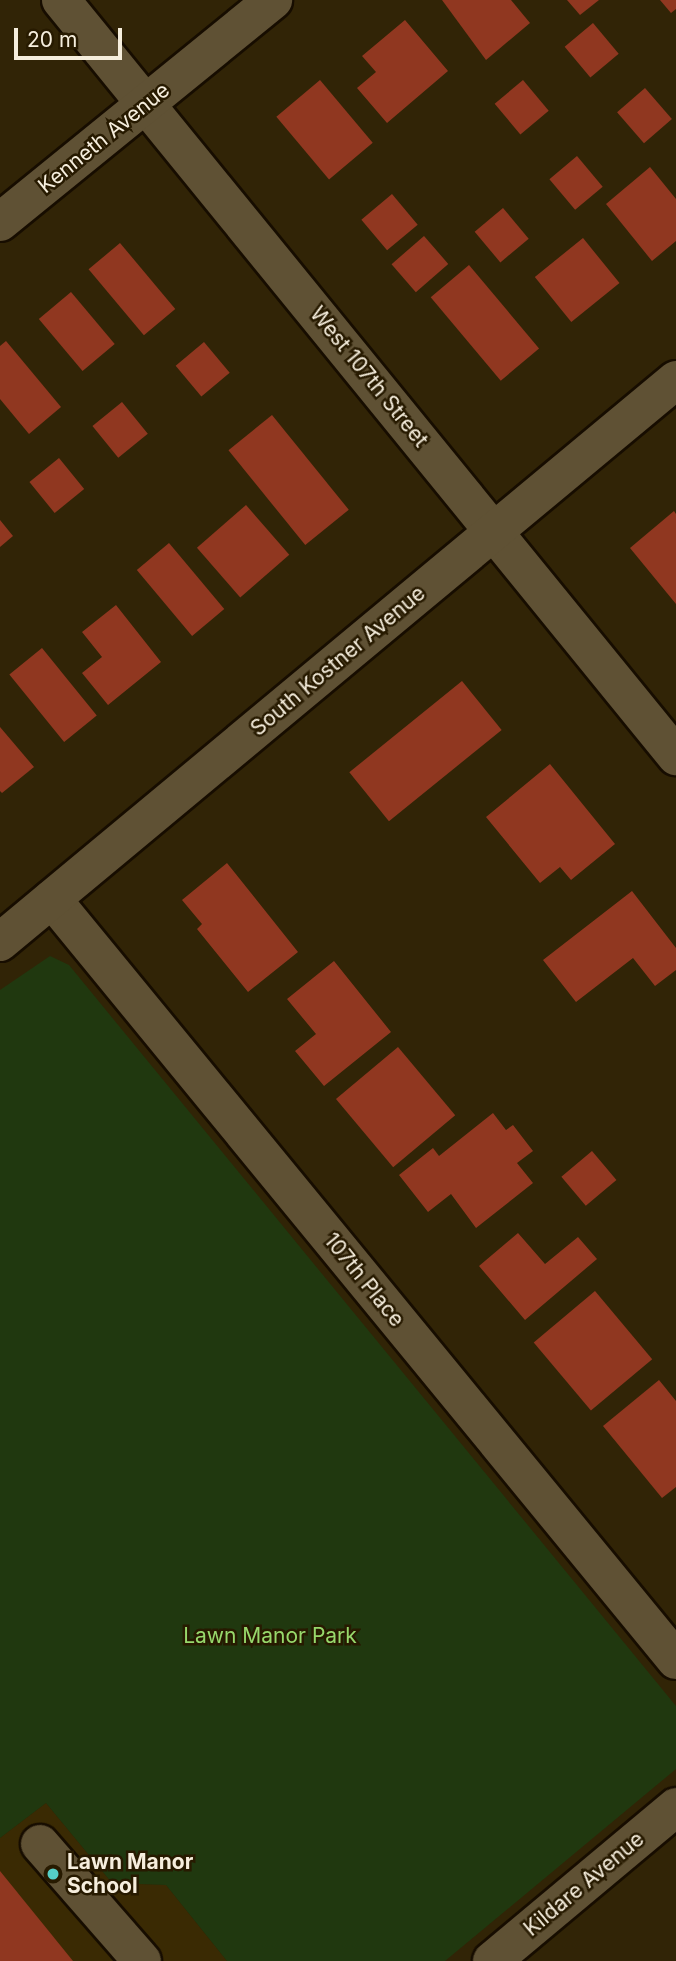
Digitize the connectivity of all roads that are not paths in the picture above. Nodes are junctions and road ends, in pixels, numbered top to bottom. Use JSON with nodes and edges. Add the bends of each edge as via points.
{"nodes":[{"id":1,"x":61,"y":0,"type":"edge"},
{"id":2,"x":273,"y":0,"type":"edge"},
{"id":3,"x":146,"y":102,"type":"junction"},
{"id":4,"x":0,"y":222,"type":"edge"},
{"id":5,"x":676,"y":380,"type":"edge"},
{"id":6,"x":493,"y":531,"type":"junction"},
{"id":7,"x":676,"y":756,"type":"edge"},
{"id":8,"x":52,"y":899,"type":"junction"},
{"id":9,"x":0,"y":942,"type":"edge"},
{"id":10,"x":676,"y":1660,"type":"edge"},
{"id":11,"x":676,"y":1807,"type":"edge"},
{"id":12,"x":40,"y":1844,"type":"dead end"},
{"id":13,"x":142,"y":1961,"type":"edge"},
{"id":14,"x":492,"y":1961,"type":"edge"}],
"edges":[{"from":1,"to":3,"type":"street","name":"West 107th Street"},
{"from":2,"to":3,"type":"street","name":"Kenneth Avenue"},
{"from":3,"to":4,"type":"street","name":"Kenneth Avenue"},
{"from":3,"to":6,"type":"street","name":"West 107th Street"},
{"from":5,"to":6,"type":"street","name":"South Kostner Avenue"},
{"from":6,"to":7,"type":"street","name":"West 107th Street"},
{"from":6,"to":8,"type":"street","name":"South Kostner Avenue"},
{"from":8,"to":9,"type":"street","name":"South Kostner Avenue"},
{"from":8,"to":10,"type":"street","name":"107th Place"},
{"from":11,"to":14,"type":"street","name":"Kildare Avenue"},
{"from":12,"to":13,"type":"street"}]}
